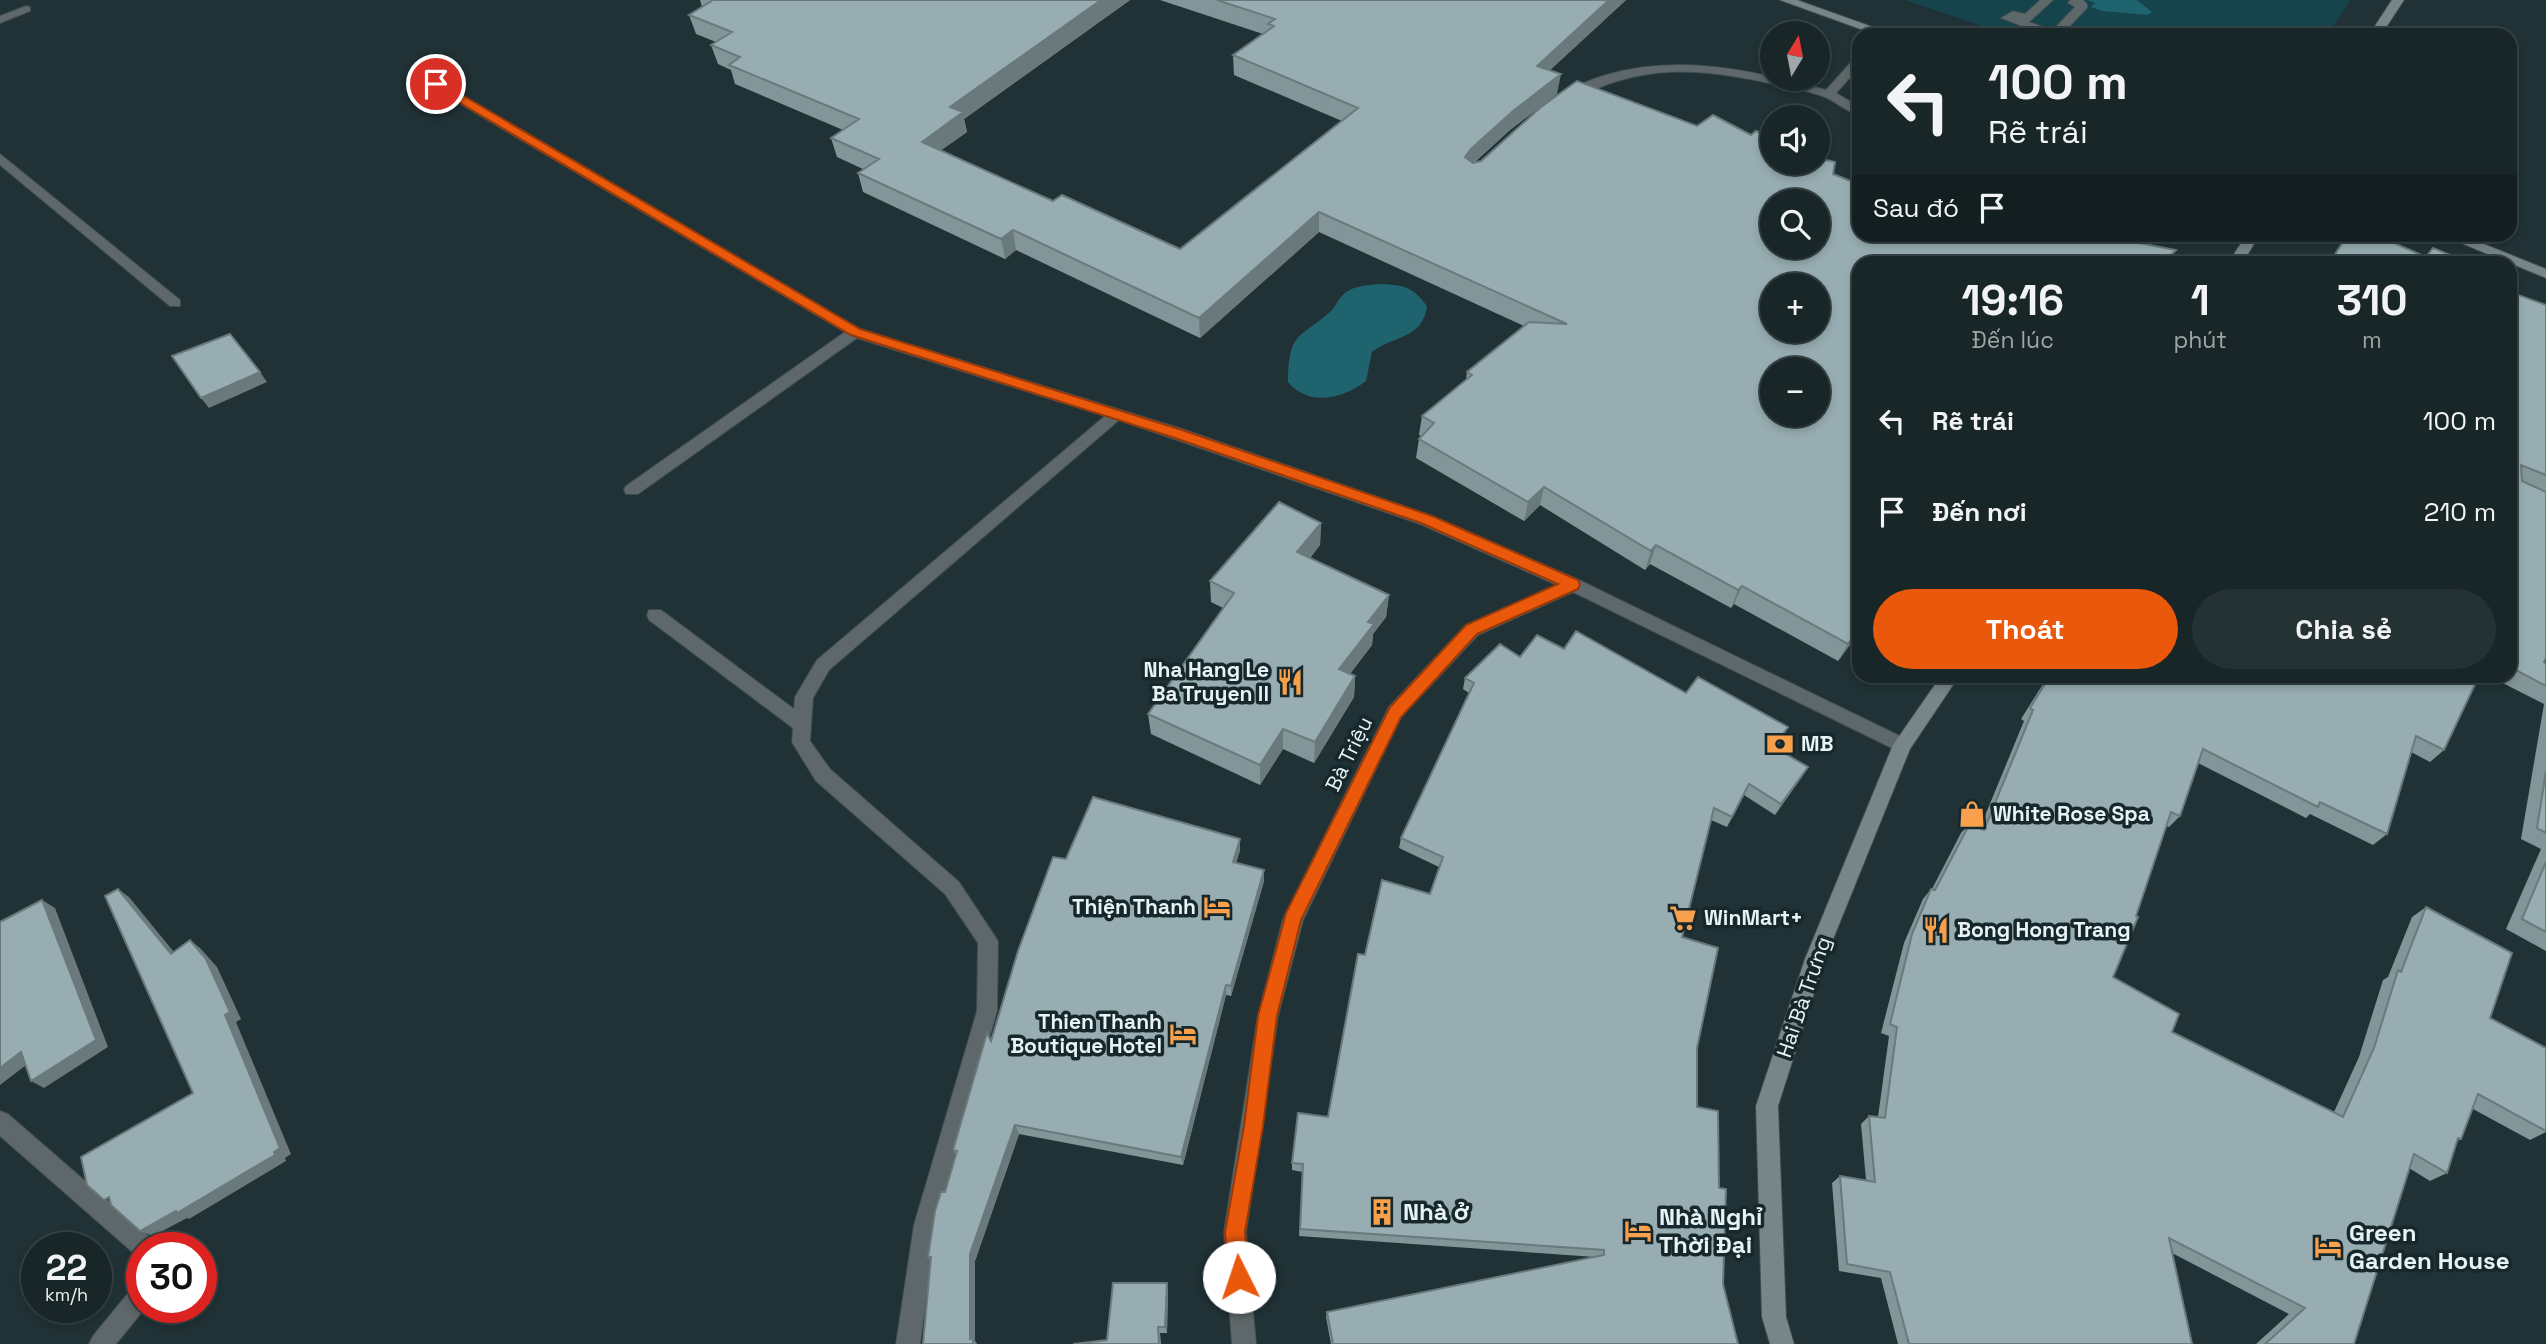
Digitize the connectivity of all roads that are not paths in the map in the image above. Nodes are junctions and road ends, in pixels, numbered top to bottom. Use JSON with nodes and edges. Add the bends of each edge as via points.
{"nodes":[{"id":1,"x":1786,"y":0,"type":"edge"},
{"id":2,"x":2047,"y":0,"type":"edge"},
{"id":3,"x":2077,"y":0,"type":"edge"},
{"id":4,"x":2398,"y":0,"type":"edge"},
{"id":5,"x":26,"y":9,"type":"dead end"},
{"id":6,"x":0,"y":20,"type":"edge"},
{"id":7,"x":1868,"y":28,"type":"edge"},
{"id":8,"x":2036,"y":28,"type":"edge"},
{"id":9,"x":2061,"y":28,"type":"edge"},
{"id":10,"x":2380,"y":28,"type":"edge"},
{"id":11,"x":1852,"y":69,"type":"edge"},
{"id":12,"x":436,"y":84,"type":"dead end"},
{"id":13,"x":1829,"y":94,"type":"junction"},
{"id":14,"x":1852,"y":107,"type":"edge"},
{"id":15,"x":1552,"y":108,"type":"edge"},
{"id":16,"x":0,"y":158,"type":"edge"},
{"id":17,"x":2465,"y":242,"type":"edge"},
{"id":18,"x":2501,"y":256,"type":"edge"},
{"id":19,"x":2517,"y":263,"type":"edge"},
{"id":20,"x":2546,"y":274,"type":"edge"},
{"id":21,"x":174,"y":303,"type":"dead end"},
{"id":22,"x":855,"y":332,"type":"junction"},
{"id":23,"x":1116,"y":415,"type":"junction"},
{"id":24,"x":632,"y":490,"type":"dead end"},
{"id":25,"x":1573,"y":584,"type":"junction"},
{"id":26,"x":655,"y":615,"type":"dead end"},
{"id":27,"x":1945,"y":683,"type":"edge"},
{"id":28,"x":802,"y":725,"type":"junction"},
{"id":29,"x":1902,"y":745,"type":"junction"},
{"id":30,"x":0,"y":1122,"type":"edge"},
{"id":31,"x":127,"y":1232,"type":"edge"},
{"id":32,"x":126,"y":1314,"type":"edge"},
{"id":33,"x":101,"y":1344,"type":"edge"},
{"id":34,"x":908,"y":1344,"type":"edge"},
{"id":35,"x":1244,"y":1344,"type":"edge"},
{"id":36,"x":1782,"y":1344,"type":"edge"}],
"edges":[{"from":1,"to":7,"type":"street"},
{"from":2,"to":8,"type":"street","via":[[2027,19],[2012,14],[2007,18]]},
{"from":3,"to":9,"type":"street","via":[[2074,3],[2083,6]]},
{"from":4,"to":10,"type":"street"},
{"from":5,"to":6,"type":"street"},
{"from":11,"to":13,"type":"street"},
{"from":12,"to":22,"type":"street"},
{"from":13,"to":14,"type":"street"},
{"from":13,"to":15,"type":"street","via":[[1746,76],[1660,68],[1585,86]]},
{"from":16,"to":21,"type":"street"},
{"from":17,"to":18,"type":"street"},
{"from":19,"to":20,"type":"street"},
{"from":22,"to":23,"type":"street"},
{"from":22,"to":24,"type":"street"},
{"from":23,"to":25,"type":"street","via":[[1426,520]]},
{"from":23,"to":28,"type":"street","via":[[823,665],[804,697]]},
{"from":25,"to":29,"type":"street"},
{"from":25,"to":35,"type":"street","name":"Bà Triệu","via":[[1472,630],[1395,712],[1293,919],[1268,1016],[1235,1232]]},
{"from":26,"to":28,"type":"street"},
{"from":27,"to":29,"type":"street","name":"Hai Bà Trưng"},
{"from":28,"to":34,"type":"street","via":[[801,742],[822,775],[952,888],[988,941],[986,1011],[925,1225]]},
{"from":29,"to":36,"type":"street","name":"Hai Bà Trưng","via":[[1815,959],[1767,1106],[1774,1317]]},
{"from":30,"to":31,"type":"street"},
{"from":32,"to":33,"type":"street"}]}
